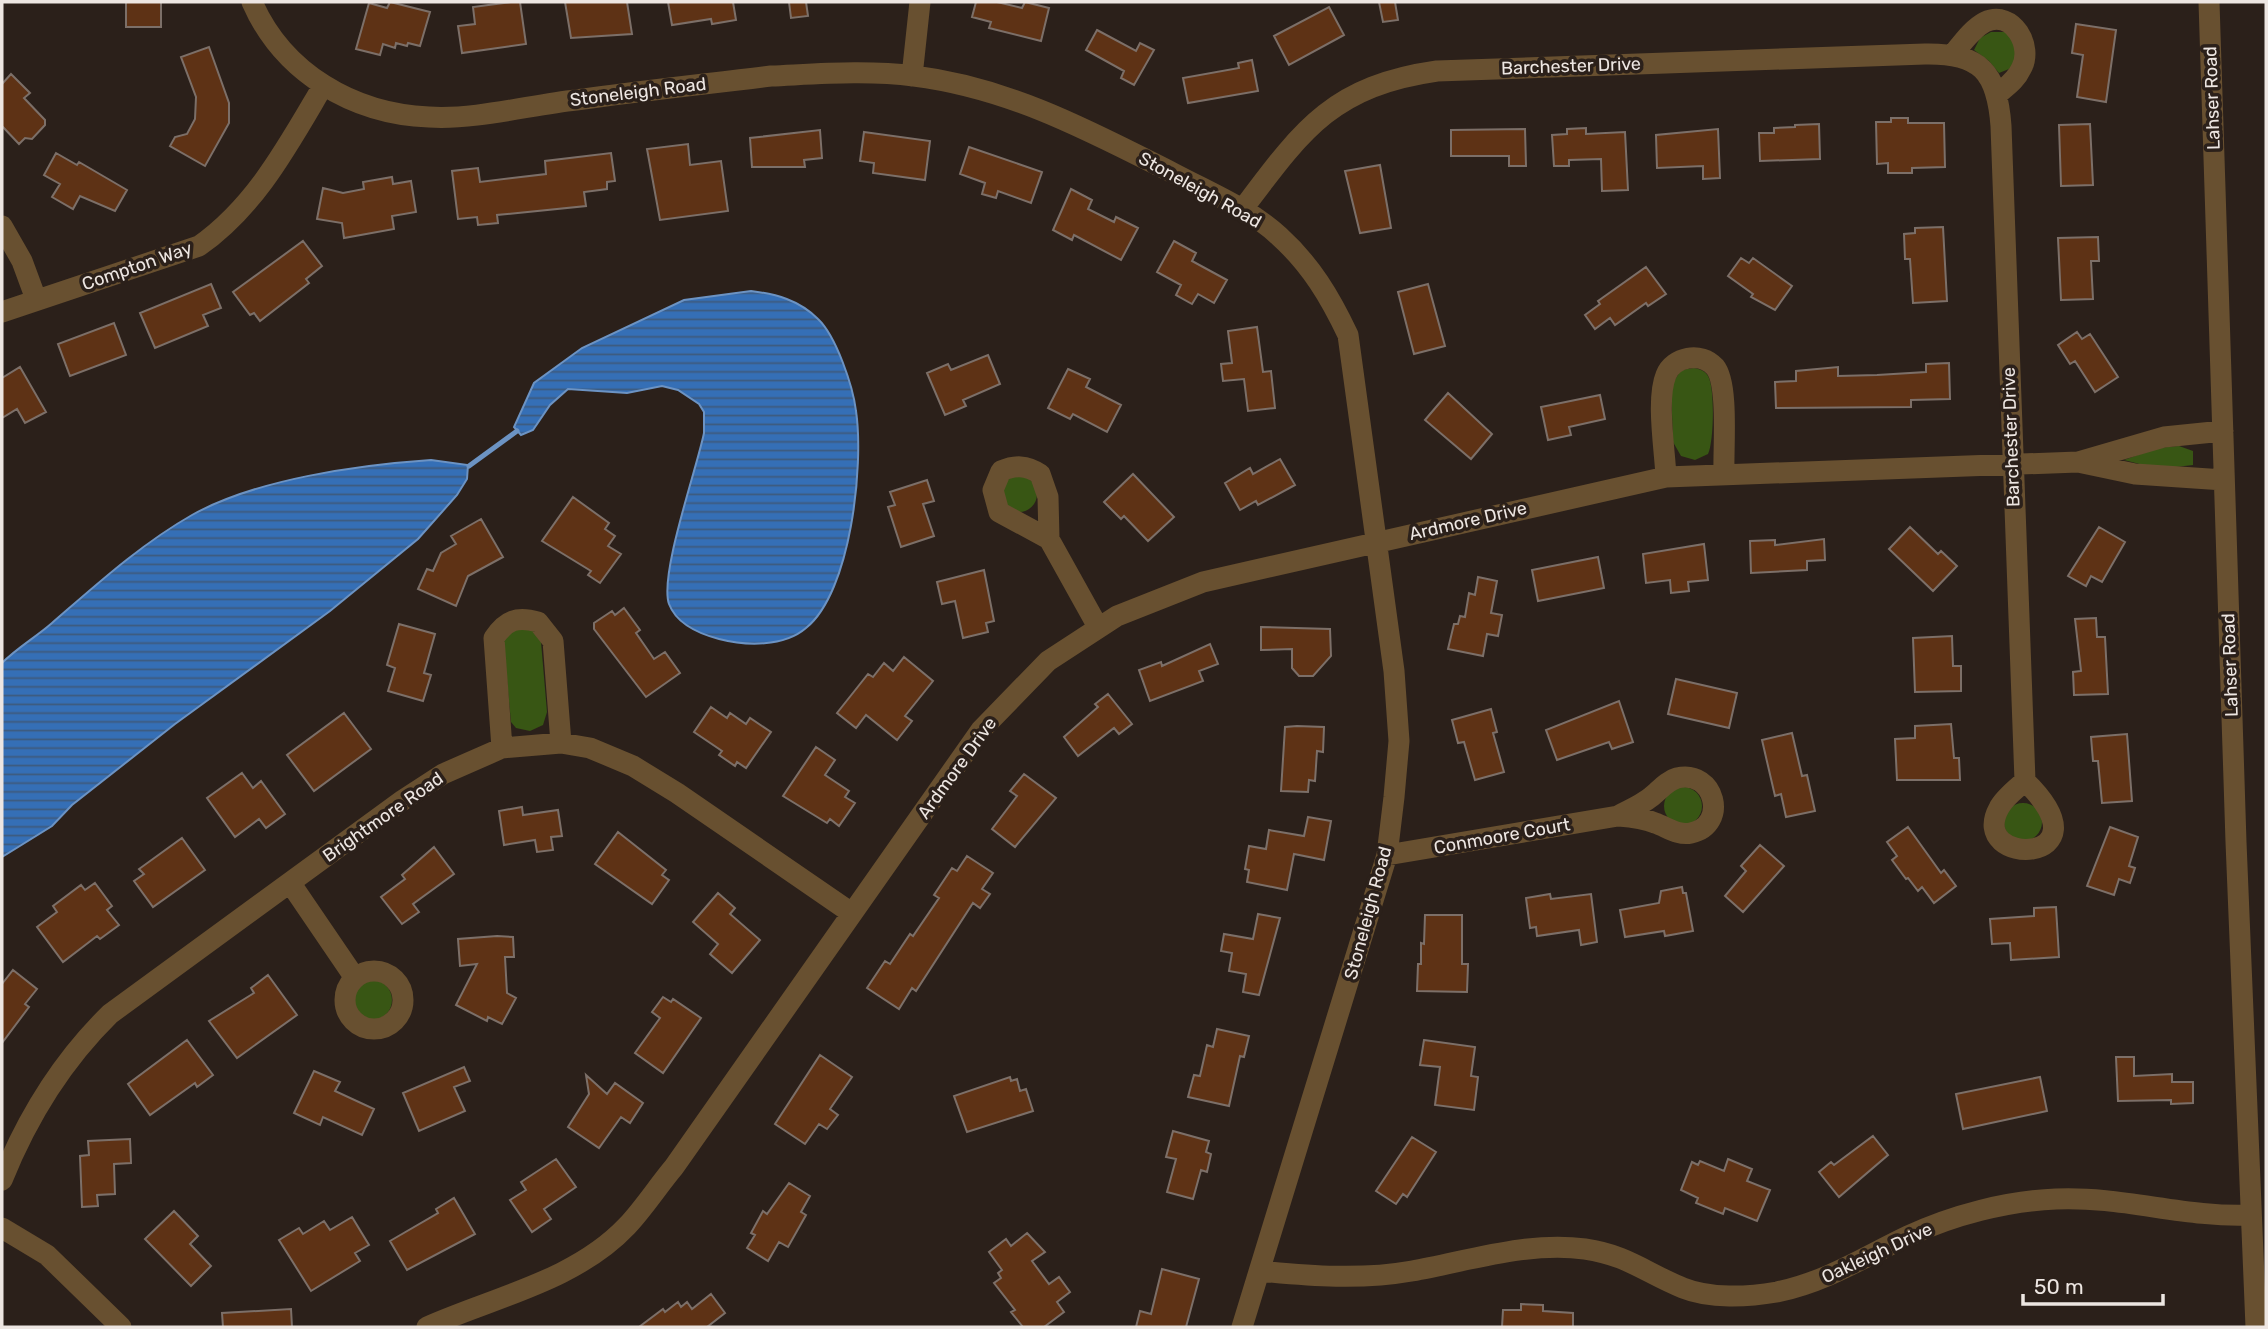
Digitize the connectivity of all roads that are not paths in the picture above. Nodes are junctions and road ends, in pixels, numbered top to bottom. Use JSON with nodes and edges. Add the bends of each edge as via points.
{"nodes":[{"id":1,"x":252,"y":2,"type":"edge"},
{"id":2,"x":920,"y":2,"type":"edge"},
{"id":3,"x":2209,"y":2,"type":"edge"},
{"id":4,"x":1954,"y":54,"type":"junction"},
{"id":5,"x":912,"y":76,"type":"junction"},
{"id":6,"x":323,"y":86,"type":"junction"},
{"id":7,"x":1999,"y":93,"type":"junction"},
{"id":8,"x":1242,"y":210,"type":"junction"},
{"id":9,"x":2,"y":226,"type":"edge"},
{"id":10,"x":36,"y":299,"type":"junction"},
{"id":11,"x":2,"y":312,"type":"edge"},
{"id":12,"x":2223,"y":431,"type":"junction"},
{"id":13,"x":2078,"y":462,"type":"junction"},
{"id":14,"x":2012,"y":465,"type":"junction"},
{"id":15,"x":1724,"y":473,"type":"junction"},
{"id":16,"x":1666,"y":477,"type":"junction"},
{"id":17,"x":2224,"y":480,"type":"junction"},
{"id":18,"x":1049,"y":540,"type":"dead end"},
{"id":19,"x":1377,"y":542,"type":"junction"},
{"id":20,"x":1098,"y":627,"type":"junction"},
{"id":21,"x":561,"y":743,"type":"junction"},
{"id":22,"x":502,"y":748,"type":"junction"},
{"id":23,"x":2025,"y":781,"type":"dead end"},
{"id":24,"x":1618,"y":816,"type":"dead end"},
{"id":25,"x":1387,"y":855,"type":"junction"},
{"id":26,"x":291,"y":884,"type":"junction"},
{"id":27,"x":850,"y":912,"type":"junction"},
{"id":28,"x":355,"y":978,"type":"dead end"},
{"id":29,"x":2,"y":1180,"type":"edge"},
{"id":30,"x":2251,"y":1215,"type":"junction"},
{"id":31,"x":2,"y":1227,"type":"edge"},
{"id":32,"x":1259,"y":1271,"type":"junction"},
{"id":33,"x":121,"y":1327,"type":"edge"},
{"id":34,"x":427,"y":1327,"type":"edge"},
{"id":35,"x":1242,"y":1327,"type":"edge"},
{"id":36,"x":2256,"y":1327,"type":"edge"}],
"edges":[{"from":1,"to":6,"type":"street","name":"Stoneleigh Road","via":[[294,62]]},
{"from":2,"to":5,"type":"street"},
{"from":3,"to":12,"type":"street","name":"Lahser Road"},
{"from":4,"to":7,"type":"street","via":[[1982,68]]},
{"from":4,"to":7,"type":"street","via":[[1973,30],[1988,20],[2003,20],[2013,27],[2026,48],[2023,68]]},
{"from":4,"to":8,"type":"street","name":"Barchester Drive","via":[[1412,74],[1387,80],[1329,108],[1296,138]]},
{"from":5,"to":6,"type":"street","name":"Stoneleigh Road","via":[[771,76],[430,118],[360,105]]},
{"from":5,"to":8,"type":"street","name":"Stoneleigh Road","via":[[1002,94],[1076,122]]},
{"from":6,"to":10,"type":"street","name":"Compton Way","via":[[278,162],[219,232],[199,246]]},
{"from":7,"to":14,"type":"street","name":"Barchester Drive"},
{"from":8,"to":19,"type":"street","name":"Stoneleigh Road","via":[[1277,233],[1302,258],[1329,293],[1348,335]]},
{"from":9,"to":10,"type":"street"},
{"from":10,"to":11,"type":"street","name":"Compton Way"},
{"from":12,"to":13,"type":"street","name":"Ardmore Drive","via":[[2164,437]]},
{"from":12,"to":17,"type":"street","name":"Lahser Road"},
{"from":13,"to":14,"type":"street","name":"Ardmore Drive"},
{"from":13,"to":17,"type":"street","name":"Ardmore Drive","via":[[2135,474]]},
{"from":14,"to":15,"type":"street","name":"Ardmore Drive"},
{"from":14,"to":23,"type":"street","name":"Barchester Drive"},
{"from":15,"to":16,"type":"street","name":"Ardmore Drive"},
{"from":15,"to":16,"type":"street","via":[[1722,383],[1714,367],[1700,358],[1684,358],[1666,376],[1663,393]]},
{"from":16,"to":19,"type":"street","name":"Ardmore Drive"},
{"from":17,"to":30,"type":"street","name":"Lahser Road"},
{"from":18,"to":20,"type":"street"},
{"from":19,"to":20,"type":"street","name":"Ardmore Drive","via":[[1203,582]]},
{"from":19,"to":25,"type":"street","name":"Stoneleigh Road","via":[[1399,741]]},
{"from":20,"to":27,"type":"street","name":"Ardmore Drive","via":[[1048,661],[981,730]]},
{"from":21,"to":22,"type":"street","name":"Brightmore Road"},
{"from":21,"to":22,"type":"street","via":[[553,641],[538,622],[513,619],[494,638]]},
{"from":21,"to":27,"type":"street","name":"Brightmore Road","via":[[590,748],[633,766],[719,819]]},
{"from":22,"to":26,"type":"street","name":"Brightmore Road","via":[[443,774]]},
{"from":24,"to":25,"type":"street","name":"Conmoore Court"},
{"from":25,"to":32,"type":"street","name":"Stoneleigh Road"},
{"from":26,"to":28,"type":"street"},
{"from":26,"to":29,"type":"street","name":"Brightmore Road","via":[[130,998],[88,1036],[46,1093]]},
{"from":27,"to":34,"type":"street","name":"Ardmore Drive","via":[[674,1167],[626,1226],[571,1267]]},
{"from":30,"to":32,"type":"street","name":"Oakleigh Drive","via":[[2055,1199],[1949,1219],[1825,1280],[1775,1292],[1720,1296],[1684,1289],[1617,1254],[1582,1248],[1507,1252],[1411,1271],[1335,1279]]},
{"from":30,"to":36,"type":"street","name":"Lahser Road"},
{"from":31,"to":33,"type":"street","via":[[47,1255]]},
{"from":32,"to":35,"type":"street","name":"Stoneleigh Road"}]}
